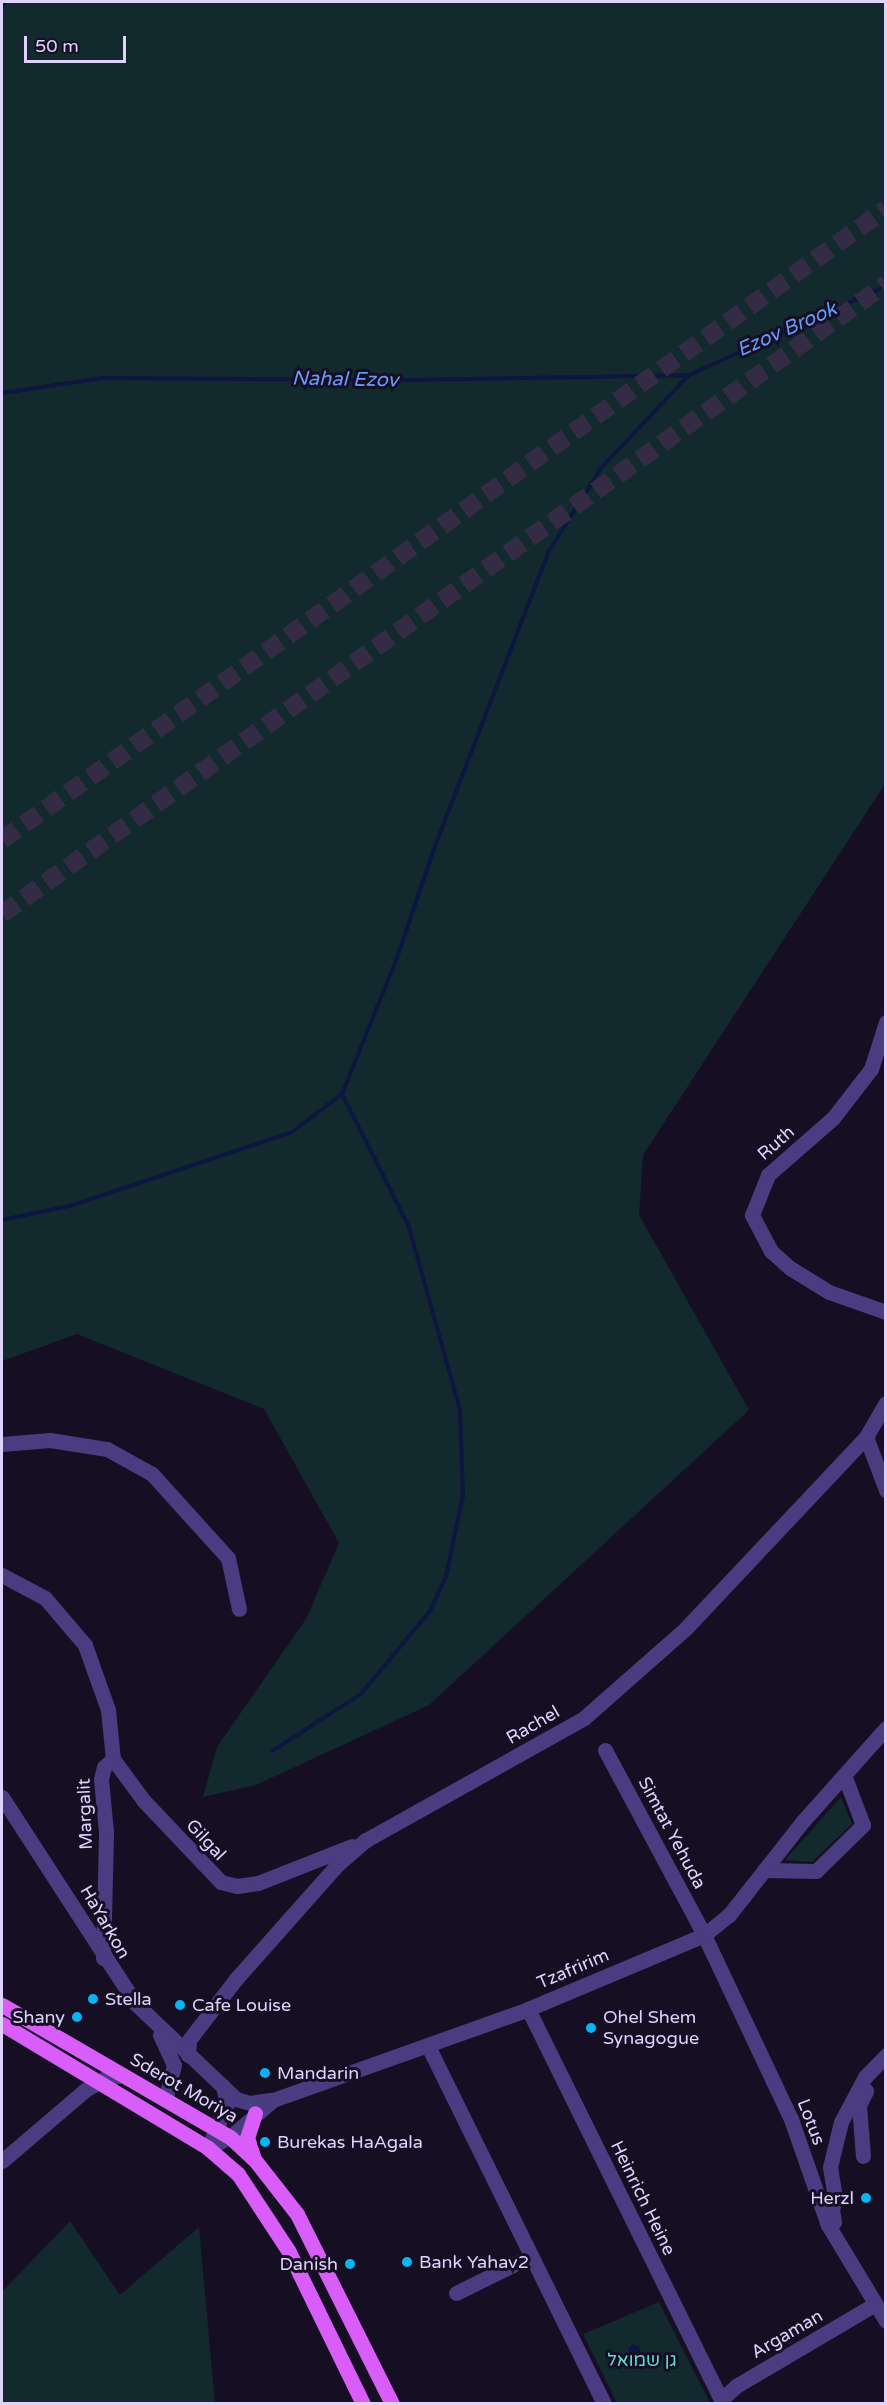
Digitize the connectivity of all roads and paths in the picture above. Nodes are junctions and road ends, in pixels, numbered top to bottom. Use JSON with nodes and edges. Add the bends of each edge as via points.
{"nodes":[{"id":1,"x":885,"y":1022,"type":"edge"},
{"id":2,"x":885,"y":1312,"type":"edge"},
{"id":3,"x":885,"y":1403,"type":"edge"},
{"id":4,"x":866,"y":1437,"type":"junction"},
{"id":5,"x":2,"y":1444,"type":"edge"},
{"id":6,"x":885,"y":1490,"type":"edge"},
{"id":7,"x":2,"y":1575,"type":"edge"},
{"id":8,"x":239,"y":1609,"type":"dead end"},
{"id":9,"x":885,"y":1728,"type":"edge"},
{"id":10,"x":605,"y":1750,"type":"dead end"},
{"id":11,"x":113,"y":1759,"type":"junction"},
{"id":12,"x":844,"y":1775,"type":"junction"},
{"id":13,"x":2,"y":1797,"type":"edge"},
{"id":14,"x":366,"y":1840,"type":"junction"},
{"id":15,"x":764,"y":1870,"type":"junction"},
{"id":16,"x":704,"y":1935,"type":"junction"},
{"id":17,"x":103,"y":1958,"type":"junction"},
{"id":18,"x":2,"y":2004,"type":"edge"},
{"id":19,"x":528,"y":2009,"type":"junction"},
{"id":20,"x":152,"y":2022,"type":"junction"},
{"id":21,"x":2,"y":2024,"type":"edge"},
{"id":22,"x":428,"y":2046,"type":"junction"},
{"id":23,"x":188,"y":2055,"type":"junction"},
{"id":24,"x":885,"y":2055,"type":"edge"},
{"id":25,"x":885,"y":2064,"type":"edge"},
{"id":26,"x":123,"y":2075,"type":"junction"},
{"id":27,"x":98,"y":2081,"type":"junction"},
{"id":28,"x":223,"y":2086,"type":"junction"},
{"id":29,"x":165,"y":2100,"type":"junction"},
{"id":30,"x":273,"y":2100,"type":"junction"},
{"id":31,"x":255,"y":2113,"type":"junction"},
{"id":32,"x":215,"y":2128,"type":"junction"},
{"id":33,"x":861,"y":2131,"type":"junction"},
{"id":34,"x":844,"y":2133,"type":"dead end"},
{"id":35,"x":230,"y":2137,"type":"junction"},
{"id":36,"x":208,"y":2148,"type":"junction"},
{"id":37,"x":863,"y":2156,"type":"dead end"},
{"id":38,"x":254,"y":2159,"type":"junction"},
{"id":39,"x":2,"y":2161,"type":"edge"},
{"id":40,"x":828,"y":2225,"type":"junction"},
{"id":41,"x":531,"y":2256,"type":"junction"},
{"id":42,"x":456,"y":2293,"type":"dead end"},
{"id":43,"x":875,"y":2304,"type":"junction"},
{"id":44,"x":885,"y":2321,"type":"edge"},
{"id":45,"x":722,"y":2402,"type":"edge"},
{"id":46,"x":363,"y":2403,"type":"edge"},
{"id":47,"x":392,"y":2403,"type":"edge"},
{"id":48,"x":604,"y":2403,"type":"edge"}],
"edges":[{"from":1,"to":2,"type":"street","name":"Ruth","via":[[871,1069],[833,1118],[768,1175],[752,1215],[771,1251],[790,1269],[829,1292]]},
{"from":3,"to":4,"type":"street","name":"Rachel"},
{"from":4,"to":6,"type":"street"},
{"from":4,"to":14,"type":"street","name":"Rachel","via":[[686,1628],[584,1718]]},
{"from":5,"to":8,"type":"street","via":[[50,1440],[107,1449],[152,1474],[228,1558]]},
{"from":7,"to":11,"type":"street","name":"Margalit","via":[[45,1598],[86,1645],[108,1710]]},
{"from":9,"to":12,"type":"street","name":"Tzafririm"},
{"from":10,"to":16,"type":"street","name":"Simtat Yehuda"},
{"from":11,"to":14,"type":"street","name":"Gilgal","via":[[144,1801],[213,1877],[229,1885],[258,1883]]},
{"from":11,"to":17,"type":"street","name":"Margalit","via":[[104,1767],[101,1779],[106,1832]]},
{"from":12,"to":15,"type":"street","name":"Tzafririm"},
{"from":12,"to":15,"type":"street","via":[[863,1825],[816,1871]]},
{"from":13,"to":17,"type":"street","name":"HaYarkon","via":[[59,1882]]},
{"from":14,"to":23,"type":"street","name":"Rachel","via":[[314,1887],[235,1980],[189,2040]]},
{"from":15,"to":16,"type":"street","name":"Tzafririm","via":[[729,1915]]},
{"from":16,"to":19,"type":"street","name":"Tzafririm"},
{"from":16,"to":40,"type":"street","name":"Lotus","via":[[791,2119]]},
{"from":17,"to":20,"type":"street","name":"HaYarkon"},
{"from":18,"to":26,"type":"main road","name":"Sderot Moriya"},
{"from":19,"to":22,"type":"street","name":"Tzafririm"},
{"from":19,"to":45,"type":"street","name":"Heinrich Heine"},
{"from":20,"to":23,"type":"street","name":"HaYarkon"},
{"from":20,"to":29,"type":"street","via":[[174,2065]]},
{"from":21,"to":27,"type":"main road"},
{"from":22,"to":30,"type":"street","name":"Tzafririm"},
{"from":22,"to":41,"type":"street"},
{"from":23,"to":28,"type":"street","name":"HaYarkon"},
{"from":24,"to":40,"type":"street","via":[[865,2077],[841,2122],[830,2167],[836,2198],[834,2222]]},
{"from":25,"to":33,"type":"street","via":[[859,2105]]},
{"from":26,"to":27,"type":"street"},
{"from":26,"to":29,"type":"main road","name":"Sderot Moriya"},
{"from":27,"to":36,"type":"main road"},
{"from":27,"to":39,"type":"street"},
{"from":28,"to":30,"type":"street","name":"HaYarkon","via":[[244,2102]]},
{"from":28,"to":32,"type":"street","via":[[227,2104]]},
{"from":29,"to":32,"type":"main road","name":"Sderot Moriya"},
{"from":30,"to":31,"type":"street","name":"Tzafririm"},
{"from":31,"to":35,"type":"street","name":"Tzafririm"},
{"from":31,"to":38,"type":"main road","via":[[247,2138]]},
{"from":32,"to":35,"type":"main road","name":"Sderot Moriya"},
{"from":32,"to":36,"type":"street"},
{"from":33,"to":34,"type":"street"},
{"from":33,"to":37,"type":"street"},
{"from":35,"to":36,"type":"street","name":"Tzafririm"},
{"from":35,"to":38,"type":"main road","name":"Sderot Moriya"},
{"from":36,"to":46,"type":"main road","via":[[238,2174],[274,2225]]},
{"from":38,"to":47,"type":"main road","name":"Sderot Moriya","via":[[297,2214]]},
{"from":40,"to":43,"type":"street","name":"Lotus"},
{"from":41,"to":42,"type":"street"},
{"from":41,"to":48,"type":"street"},
{"from":43,"to":44,"type":"street","name":"Lotus"},
{"from":43,"to":45,"type":"street","name":"Argaman","via":[[736,2386]]}]}
